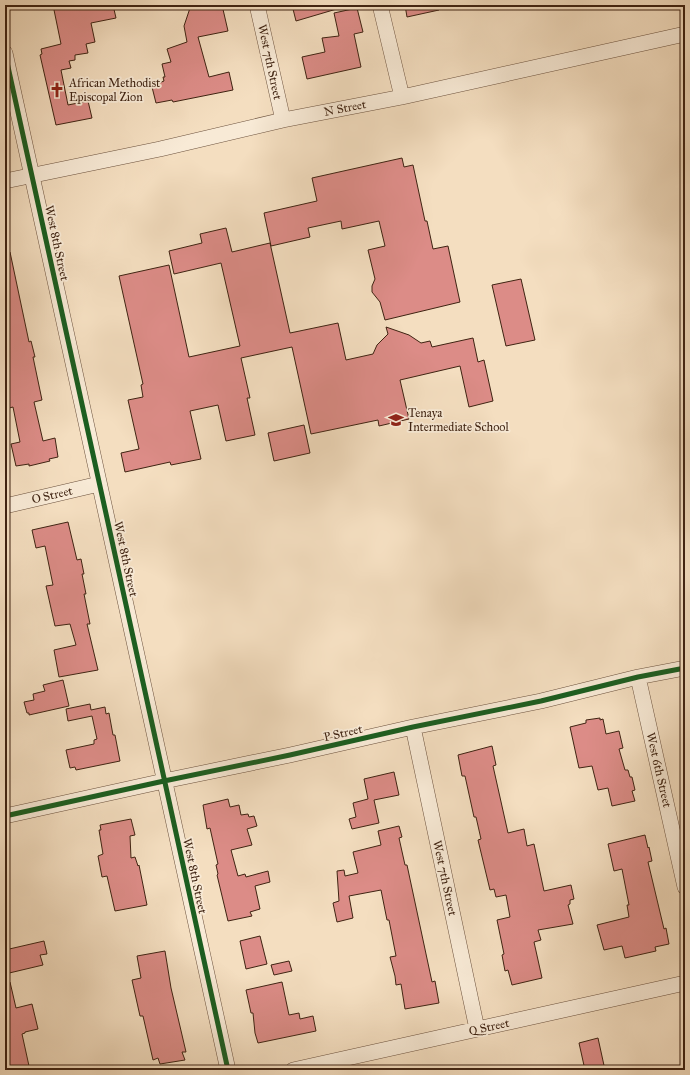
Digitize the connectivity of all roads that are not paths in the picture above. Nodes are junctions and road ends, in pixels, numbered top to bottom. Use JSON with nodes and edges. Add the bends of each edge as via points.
{"nodes":[{"id":1,"x":258,"y":5,"type":"edge"},
{"id":2,"x":380,"y":5,"type":"edge"},
{"id":3,"x":685,"y":34,"type":"edge"},
{"id":4,"x":5,"y":53,"type":"edge"},
{"id":5,"x":402,"y":97,"type":"junction"},
{"id":6,"x":283,"y":120,"type":"junction"},
{"id":7,"x":32,"y":175,"type":"junction"},
{"id":8,"x":5,"y":181,"type":"edge"},
{"id":9,"x":100,"y":484,"type":"junction"},
{"id":10,"x":5,"y":506,"type":"edge"},
{"id":11,"x":685,"y":668,"type":"edge"},
{"id":12,"x":638,"y":678,"type":"junction"},
{"id":13,"x":413,"y":727,"type":"junction"},
{"id":14,"x":164,"y":781,"type":"junction"},
{"id":15,"x":5,"y":816,"type":"edge"},
{"id":16,"x":685,"y":887,"type":"edge"},
{"id":17,"x":685,"y":984,"type":"edge"},
{"id":18,"x":477,"y":1029,"type":"junction"},
{"id":19,"x":228,"y":1070,"type":"edge"},
{"id":20,"x":293,"y":1070,"type":"edge"}],
"edges":[{"from":1,"to":6,"type":"street","name":"West 7th Street"},
{"from":2,"to":5,"type":"street"},
{"from":3,"to":5,"type":"street","name":"N Street"},
{"from":4,"to":7,"type":"street","name":"West 8th Street"},
{"from":5,"to":6,"type":"street","name":"N Street"},
{"from":6,"to":7,"type":"street","name":"N Street","via":[[160,149]]},
{"from":7,"to":8,"type":"street","name":"N Street"},
{"from":7,"to":9,"type":"street","name":"West 8th Street"},
{"from":9,"to":10,"type":"street","name":"O Street"},
{"from":9,"to":14,"type":"street","name":"West 8th Street"},
{"from":11,"to":12,"type":"street","name":"P Street"},
{"from":12,"to":13,"type":"street","name":"P Street"},
{"from":12,"to":16,"type":"street","name":"West 6th Street"},
{"from":13,"to":14,"type":"street","name":"P Street"},
{"from":13,"to":18,"type":"street","name":"West 7th Street"},
{"from":14,"to":15,"type":"street","name":"P Street"},
{"from":14,"to":19,"type":"street","name":"West 8th Street"},
{"from":17,"to":18,"type":"street","name":"Q Street"},
{"from":18,"to":20,"type":"street","name":"Q Street"}]}
